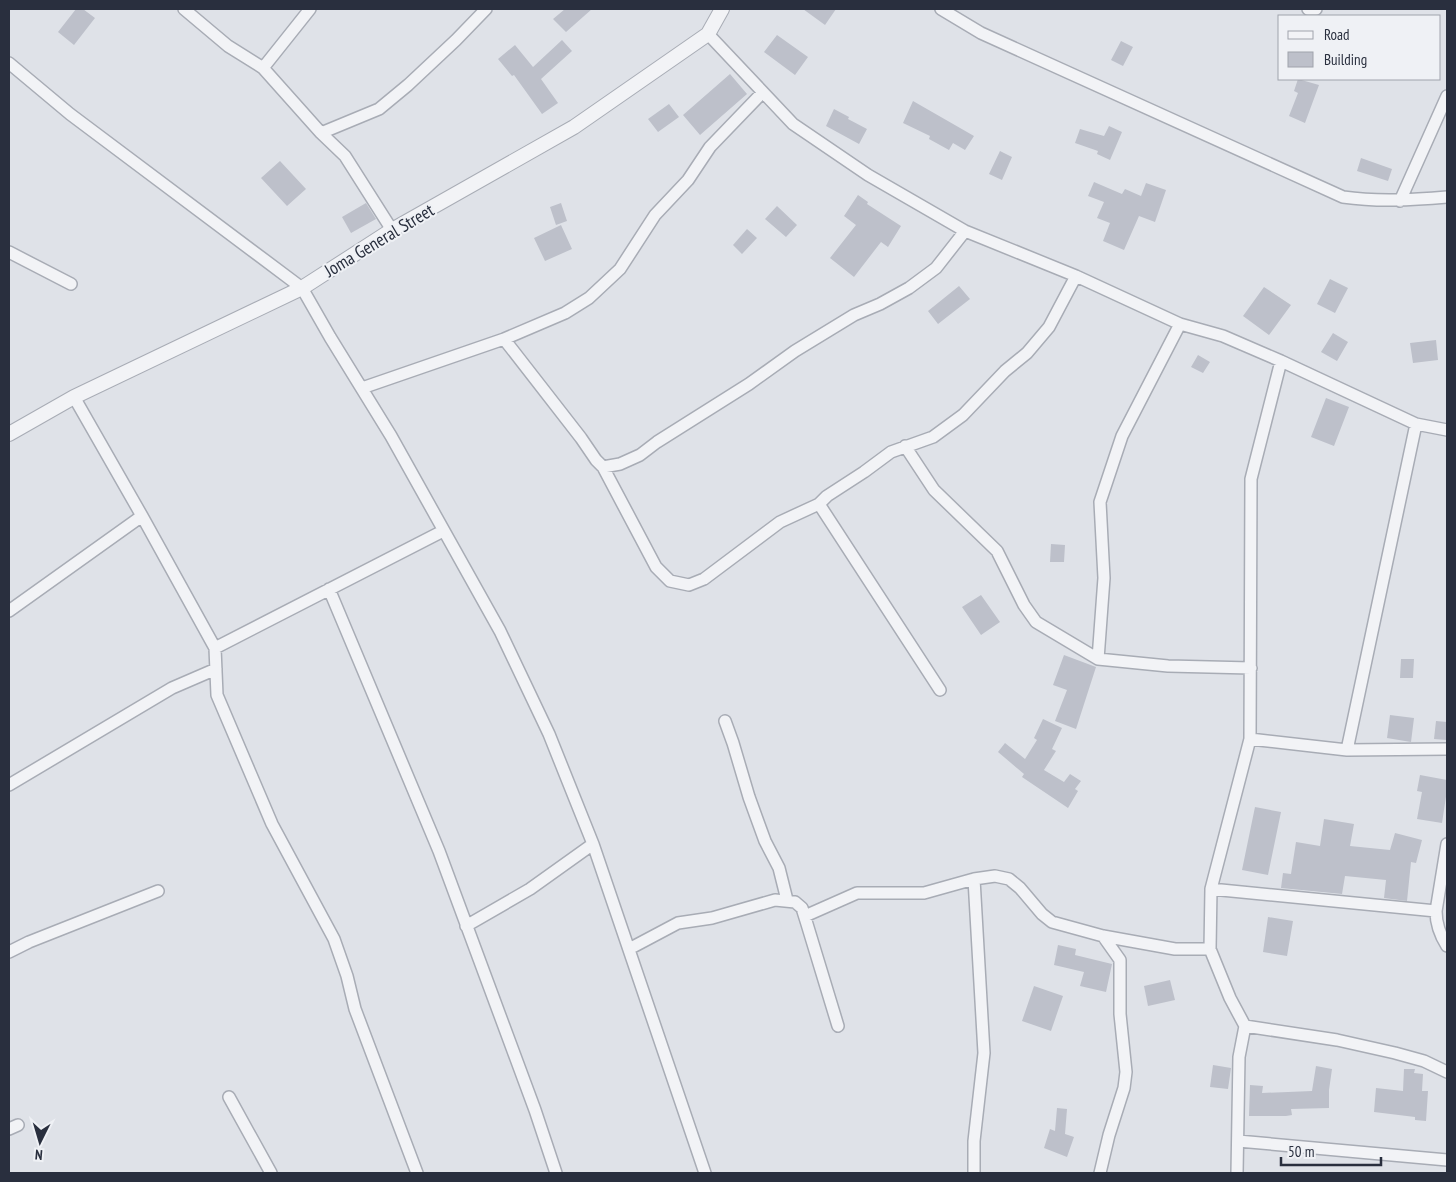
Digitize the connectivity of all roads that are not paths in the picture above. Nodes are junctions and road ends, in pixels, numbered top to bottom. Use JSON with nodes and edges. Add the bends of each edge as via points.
{"nodes":[{"id":1,"x":184,"y":9,"type":"edge"},
{"id":2,"x":310,"y":9,"type":"edge"},
{"id":3,"x":486,"y":9,"type":"edge"},
{"id":4,"x":722,"y":9,"type":"edge"},
{"id":5,"x":941,"y":9,"type":"edge"},
{"id":6,"x":1308,"y":9,"type":"edge"},
{"id":7,"x":1316,"y":9,"type":"edge"},
{"id":8,"x":708,"y":34,"type":"junction"},
{"id":9,"x":9,"y":64,"type":"edge"},
{"id":10,"x":263,"y":68,"type":"junction"},
{"id":11,"x":762,"y":92,"type":"junction"},
{"id":12,"x":1447,"y":96,"type":"edge"},
{"id":13,"x":321,"y":133,"type":"junction"},
{"id":14,"x":1447,"y":197,"type":"edge"},
{"id":15,"x":1400,"y":201,"type":"junction"},
{"id":16,"x":392,"y":230,"type":"junction"},
{"id":17,"x":965,"y":231,"type":"junction"},
{"id":18,"x":9,"y":252,"type":"edge"},
{"id":19,"x":1076,"y":276,"type":"junction"},
{"id":20,"x":71,"y":284,"type":"dead end"},
{"id":21,"x":302,"y":288,"type":"junction"},
{"id":22,"x":1180,"y":324,"type":"junction"},
{"id":23,"x":504,"y":339,"type":"junction"},
{"id":24,"x":1281,"y":361,"type":"junction"},
{"id":25,"x":362,"y":388,"type":"junction"},
{"id":26,"x":74,"y":397,"type":"junction"},
{"id":27,"x":1416,"y":424,"type":"junction"},
{"id":28,"x":1447,"y":430,"type":"edge"},
{"id":29,"x":9,"y":434,"type":"edge"},
{"id":30,"x":905,"y":446,"type":"junction"},
{"id":31,"x":603,"y":467,"type":"junction"},
{"id":32,"x":819,"y":504,"type":"junction"},
{"id":33,"x":142,"y":516,"type":"junction"},
{"id":34,"x":443,"y":531,"type":"junction"},
{"id":35,"x":329,"y":590,"type":"junction"},
{"id":36,"x":9,"y":611,"type":"edge"},
{"id":37,"x":215,"y":648,"type":"junction"},
{"id":38,"x":1098,"y":658,"type":"junction"},
{"id":39,"x":1251,"y":668,"type":"junction"},
{"id":40,"x":216,"y":669,"type":"junction"},
{"id":41,"x":940,"y":690,"type":"dead end"},
{"id":42,"x":725,"y":722,"type":"dead end"},
{"id":43,"x":1250,"y":739,"type":"junction"},
{"id":44,"x":1447,"y":749,"type":"edge"},
{"id":45,"x":1347,"y":750,"type":"junction"},
{"id":46,"x":9,"y":785,"type":"edge"},
{"id":47,"x":593,"y":844,"type":"junction"},
{"id":48,"x":1447,"y":844,"type":"edge"},
{"id":49,"x":974,"y":879,"type":"junction"},
{"id":50,"x":1211,"y":889,"type":"junction"},
{"id":51,"x":158,"y":891,"type":"dead end"},
{"id":52,"x":787,"y":900,"type":"junction"},
{"id":53,"x":1436,"y":911,"type":"junction"},
{"id":54,"x":804,"y":916,"type":"junction"},
{"id":55,"x":466,"y":926,"type":"junction"},
{"id":56,"x":1103,"y":936,"type":"junction"},
{"id":57,"x":1447,"y":946,"type":"edge"},
{"id":58,"x":629,"y":949,"type":"junction"},
{"id":59,"x":1210,"y":949,"type":"junction"},
{"id":60,"x":9,"y":952,"type":"edge"},
{"id":61,"x":838,"y":1026,"type":"dead end"},
{"id":62,"x":1245,"y":1026,"type":"junction"},
{"id":63,"x":1447,"y":1072,"type":"edge"},
{"id":64,"x":229,"y":1097,"type":"dead end"},
{"id":65,"x":1238,"y":1141,"type":"junction"},
{"id":66,"x":1447,"y":1160,"type":"edge"},
{"id":67,"x":271,"y":1173,"type":"edge"},
{"id":68,"x":417,"y":1173,"type":"edge"},
{"id":69,"x":556,"y":1173,"type":"edge"},
{"id":70,"x":705,"y":1173,"type":"edge"},
{"id":71,"x":974,"y":1173,"type":"edge"},
{"id":72,"x":1100,"y":1173,"type":"edge"},
{"id":73,"x":1237,"y":1173,"type":"edge"}],
"edges":[{"from":1,"to":10,"type":"street","via":[[228,46]]},
{"from":2,"to":10,"type":"street"},
{"from":3,"to":13,"type":"street","via":[[379,109]]},
{"from":4,"to":8,"type":"street","name":"Joma General Street"},
{"from":5,"to":15,"type":"street","via":[[980,33],[1343,197]]},
{"from":6,"to":7,"type":"street"},
{"from":8,"to":11,"type":"street"},
{"from":8,"to":16,"type":"street","name":"Joma General Street","via":[[574,127]]},
{"from":9,"to":21,"type":"street","via":[[70,114]]},
{"from":10,"to":13,"type":"street"},
{"from":11,"to":17,"type":"street","via":[[793,124],[868,175]]},
{"from":11,"to":23,"type":"street","via":[[710,147],[688,180],[655,215],[620,269],[589,298],[565,313]]},
{"from":12,"to":15,"type":"street"},
{"from":13,"to":16,"type":"street","via":[[345,156]]},
{"from":14,"to":15,"type":"street"},
{"from":16,"to":21,"type":"street","name":"Joma General Street"},
{"from":17,"to":19,"type":"street"},
{"from":17,"to":31,"type":"street","via":[[936,268],[908,288],[854,315],[795,351],[640,455]]},
{"from":18,"to":20,"type":"street"},
{"from":19,"to":22,"type":"street"},
{"from":19,"to":30,"type":"street","via":[[1049,327],[1027,353],[963,415],[933,437]]},
{"from":21,"to":25,"type":"street"},
{"from":21,"to":26,"type":"street","name":"Joma General Street"},
{"from":22,"to":24,"type":"street","via":[[1222,336]]},
{"from":22,"to":38,"type":"street","via":[[1122,436],[1100,502],[1104,578]]},
{"from":23,"to":25,"type":"street"},
{"from":23,"to":31,"type":"street"},
{"from":24,"to":27,"type":"street"},
{"from":24,"to":39,"type":"street","via":[[1251,479]]},
{"from":25,"to":34,"type":"street"},
{"from":26,"to":29,"type":"street","name":"Joma General Street"},
{"from":26,"to":33,"type":"street"},
{"from":27,"to":28,"type":"street"},
{"from":27,"to":45,"type":"street"},
{"from":30,"to":32,"type":"street","via":[[891,452]]},
{"from":30,"to":38,"type":"street","via":[[934,490],[996,551],[1036,622]]},
{"from":31,"to":32,"type":"street","via":[[656,566],[670,581],[689,585],[704,578],[780,522]]},
{"from":32,"to":41,"type":"street"},
{"from":33,"to":36,"type":"street"},
{"from":33,"to":37,"type":"street"},
{"from":34,"to":35,"type":"street"},
{"from":34,"to":47,"type":"street","via":[[500,631],[549,734]]},
{"from":35,"to":37,"type":"street"},
{"from":35,"to":55,"type":"street","via":[[439,851]]},
{"from":37,"to":40,"type":"street"},
{"from":38,"to":39,"type":"street","via":[[1168,666]]},
{"from":39,"to":43,"type":"street"},
{"from":40,"to":46,"type":"street","via":[[172,688]]},
{"from":40,"to":68,"type":"street","via":[[217,695],[269,816],[334,939],[358,1017]]},
{"from":42,"to":52,"type":"street","via":[[765,841],[780,868]]},
{"from":43,"to":45,"type":"street"},
{"from":43,"to":50,"type":"street"},
{"from":44,"to":45,"type":"street"},
{"from":47,"to":55,"type":"street","via":[[530,889]]},
{"from":47,"to":58,"type":"street"},
{"from":48,"to":53,"type":"street"},
{"from":49,"to":54,"type":"street","via":[[924,893],[857,893]]},
{"from":49,"to":56,"type":"street","via":[[995,876],[1008,879],[1052,922]]},
{"from":49,"to":71,"type":"street","via":[[984,1053],[974,1140]]},
{"from":50,"to":53,"type":"street"},
{"from":50,"to":59,"type":"street"},
{"from":51,"to":60,"type":"street"},
{"from":52,"to":54,"type":"street","via":[[802,908]]},
{"from":52,"to":58,"type":"street","via":[[678,923]]},
{"from":53,"to":57,"type":"street","via":[[1436,922]]},
{"from":54,"to":61,"type":"street"},
{"from":55,"to":69,"type":"street"},
{"from":56,"to":59,"type":"street","via":[[1175,949]]},
{"from":56,"to":72,"type":"street","via":[[1120,960],[1120,1014],[1126,1072]]},
{"from":58,"to":70,"type":"street"},
{"from":59,"to":62,"type":"street"},
{"from":62,"to":63,"type":"street","via":[[1353,1044],[1424,1061]]},
{"from":62,"to":65,"type":"street","via":[[1239,1056]]},
{"from":64,"to":67,"type":"street"},
{"from":65,"to":66,"type":"street"},
{"from":65,"to":73,"type":"street"}]}
